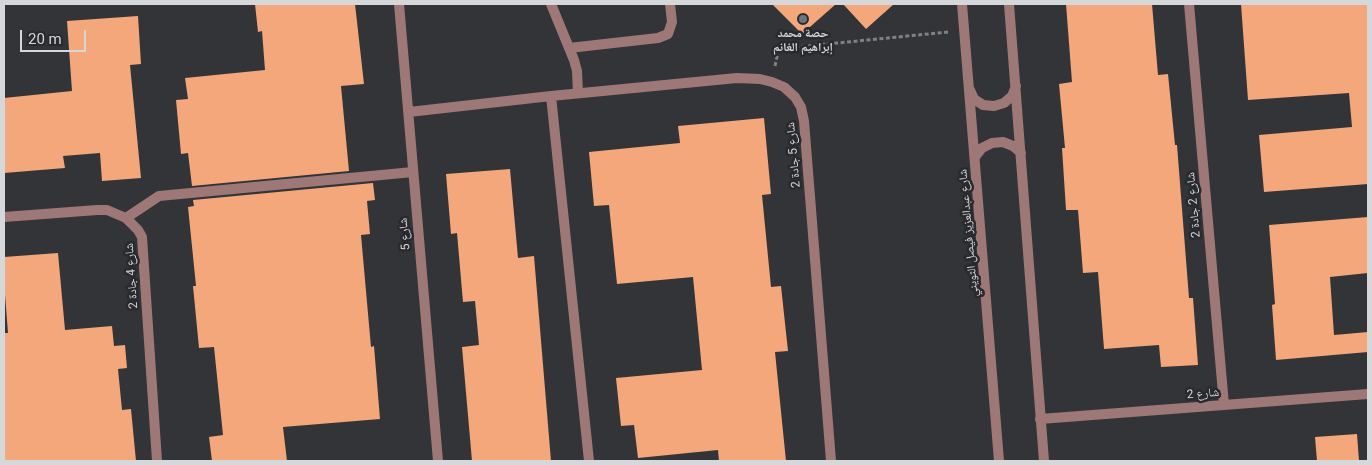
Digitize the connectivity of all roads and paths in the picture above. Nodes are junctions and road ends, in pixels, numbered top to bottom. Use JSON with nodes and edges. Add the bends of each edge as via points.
{"nodes":[{"id":1,"x":399,"y":4,"type":"edge"},
{"id":2,"x":551,"y":4,"type":"edge"},
{"id":3,"x":670,"y":4,"type":"edge"},
{"id":4,"x":962,"y":4,"type":"edge"},
{"id":5,"x":1009,"y":4,"type":"edge"},
{"id":6,"x":1189,"y":4,"type":"edge"},
{"id":7,"x":964,"y":31,"type":"junction"},
{"id":8,"x":569,"y":48,"type":"junction"},
{"id":9,"x":772,"y":82,"type":"junction"},
{"id":10,"x":1016,"y":86,"type":"junction"},
{"id":11,"x":969,"y":89,"type":"junction"},
{"id":12,"x":578,"y":94,"type":"junction"},
{"id":13,"x":551,"y":96,"type":"junction"},
{"id":14,"x":409,"y":112,"type":"junction"},
{"id":15,"x":1021,"y":153,"type":"junction"},
{"id":16,"x":975,"y":157,"type":"junction"},
{"id":17,"x":413,"y":172,"type":"junction"},
{"id":18,"x":4,"y":217,"type":"edge"},
{"id":19,"x":126,"y":218,"type":"junction"},
{"id":20,"x":1368,"y":394,"type":"edge"},
{"id":21,"x":1224,"y":405,"type":"junction"},
{"id":22,"x":1040,"y":419,"type":"junction"},
{"id":23,"x":157,"y":461,"type":"edge"},
{"id":24,"x":438,"y":461,"type":"edge"},
{"id":25,"x":589,"y":461,"type":"edge"},
{"id":26,"x":831,"y":461,"type":"edge"},
{"id":27,"x":999,"y":461,"type":"edge"},
{"id":28,"x":1044,"y":461,"type":"edge"}],
"edges":[{"from":1,"to":14,"type":"street","name":"شارع 5"},
{"from":2,"to":8,"type":"street"},
{"from":3,"to":8,"type":"street","via":[[672,22],[668,34],[658,38]]},
{"from":4,"to":7,"type":"street","name":"شارع عبدالعزيز فيصل الثويني"},
{"from":5,"to":10,"type":"street"},
{"from":6,"to":21,"type":"street","name":"شارع 2 جادة 2"},
{"from":7,"to":9,"type":"path","via":[[787,48],[778,52]]},
{"from":7,"to":11,"type":"street","name":"شارع عبدالعزيز فيصل الثويني"},
{"from":8,"to":12,"type":"street","via":[[577,71]]},
{"from":9,"to":12,"type":"street","name":"شارع 5 جادة 2","via":[[736,78]]},
{"from":9,"to":26,"type":"street","name":"شارع 5 جادة 2","via":[[795,97],[804,121]]},
{"from":10,"to":11,"type":"street","via":[[1012,96],[994,106],[983,105],[974,99]]},
{"from":10,"to":15,"type":"street"},
{"from":11,"to":16,"type":"street","name":"شارع عبدالعزيز فيصل الثويني"},
{"from":12,"to":13,"type":"street","name":"شارع 5 جادة 2"},
{"from":13,"to":14,"type":"street","name":"شارع 5 جادة 2"},
{"from":13,"to":25,"type":"street"},
{"from":14,"to":17,"type":"street","name":"شارع 5"},
{"from":15,"to":16,"type":"street","via":[[1003,142],[982,148]]},
{"from":15,"to":22,"type":"street"},
{"from":16,"to":27,"type":"street","name":"شارع عبدالعزيز فيصل الثويني"},
{"from":17,"to":19,"type":"street","via":[[159,196]]},
{"from":17,"to":24,"type":"street","name":"شارع 5"},
{"from":18,"to":19,"type":"street","via":[[107,210]]},
{"from":19,"to":23,"type":"street","name":"شارع 4 جادة 2","via":[[142,237]]},
{"from":20,"to":21,"type":"street","name":"شارع 2"},
{"from":21,"to":22,"type":"street","name":"شارع 2"},
{"from":22,"to":28,"type":"street"}]}
